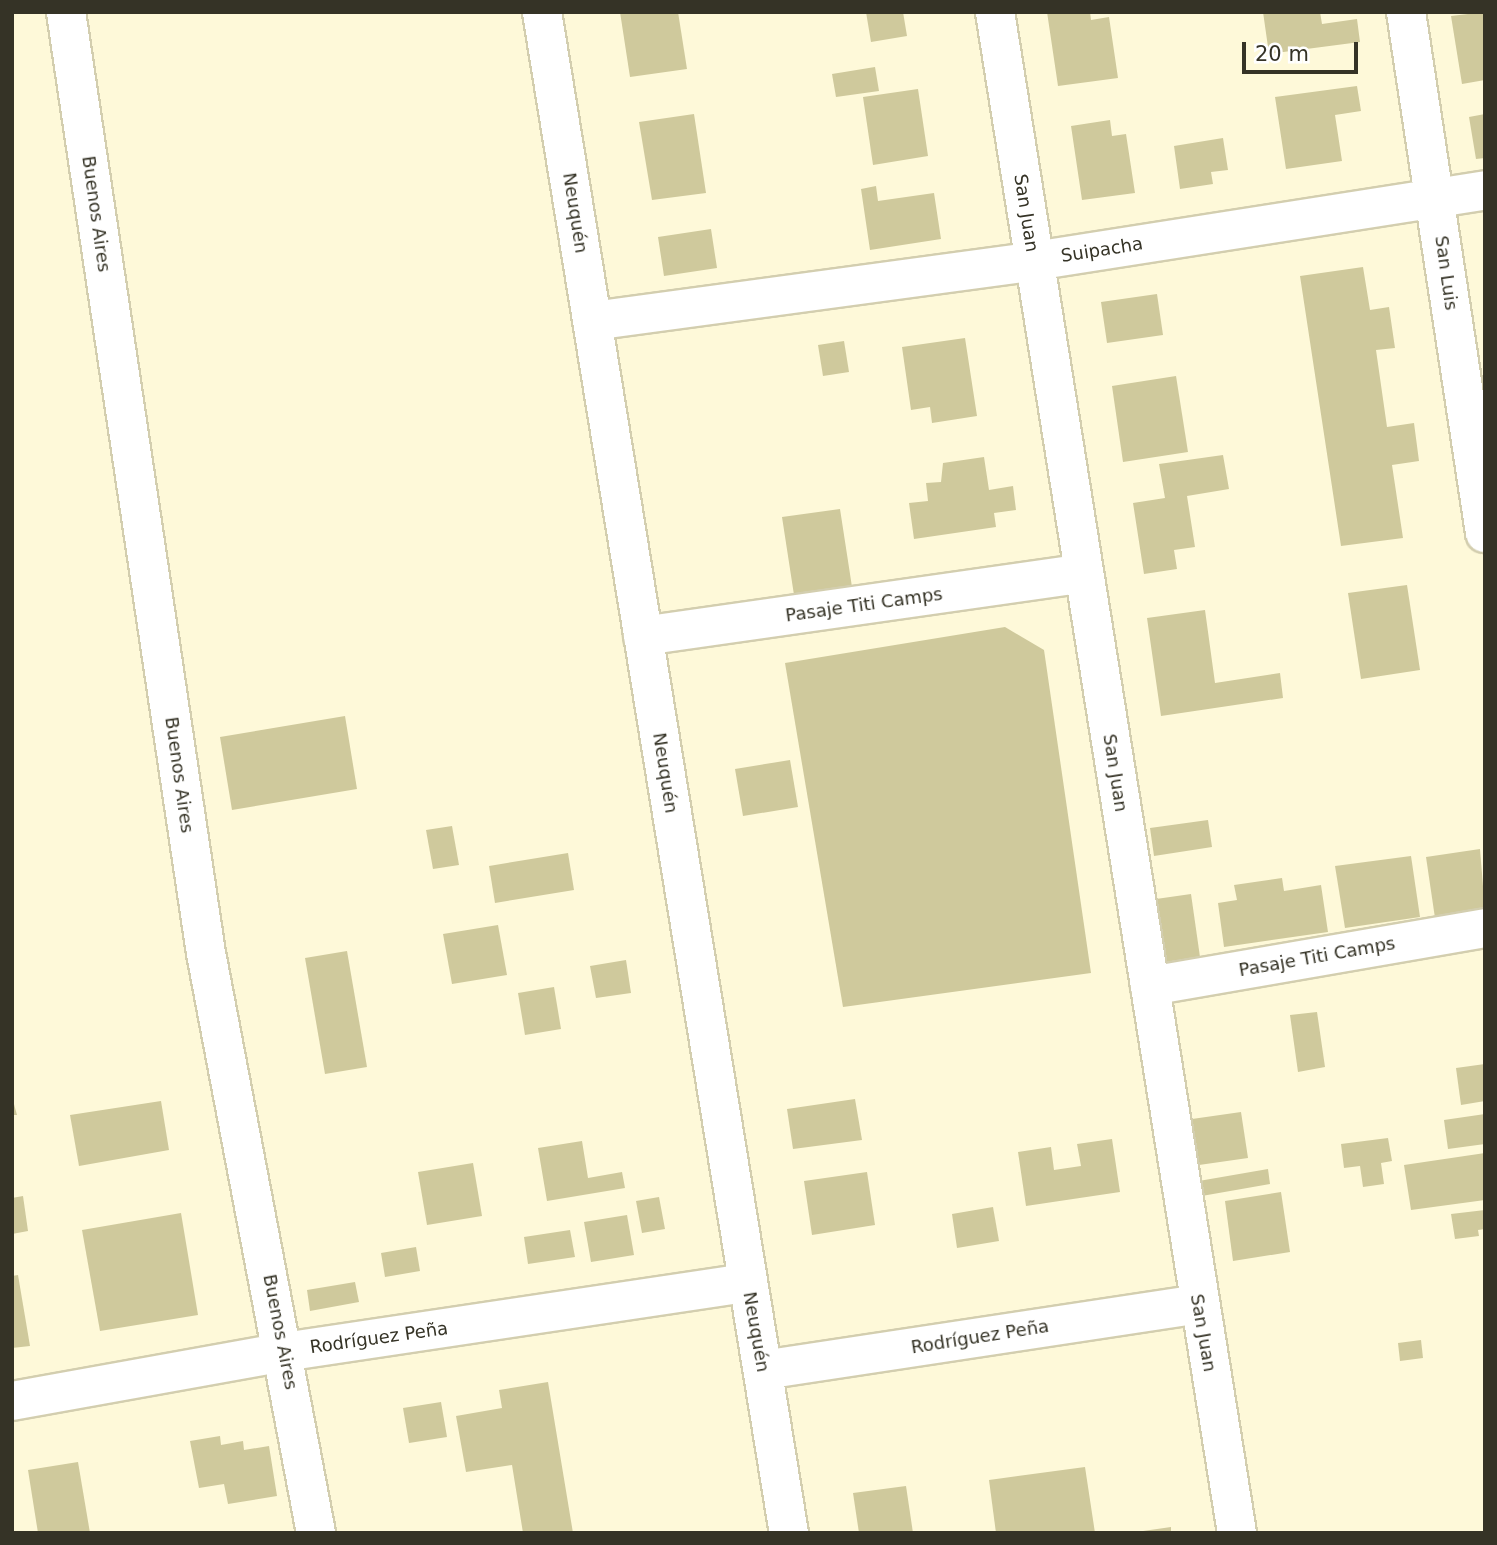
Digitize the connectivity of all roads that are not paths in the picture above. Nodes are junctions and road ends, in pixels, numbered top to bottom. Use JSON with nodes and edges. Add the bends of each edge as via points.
{"nodes":[{"id":1,"x":66,"y":12,"type":"edge"},
{"id":2,"x":542,"y":12,"type":"edge"},
{"id":3,"x":995,"y":12,"type":"edge"},
{"id":4,"x":1406,"y":12,"type":"edge"},
{"id":5,"x":1485,"y":190,"type":"edge"},
{"id":6,"x":1435,"y":197,"type":"junction"},
{"id":7,"x":1034,"y":261,"type":"junction"},
{"id":8,"x":593,"y":321,"type":"junction"},
{"id":9,"x":1485,"y":533,"type":"edge"},
{"id":10,"x":1084,"y":573,"type":"junction"},
{"id":11,"x":643,"y":636,"type":"junction"},
{"id":12,"x":1485,"y":928,"type":"edge"},
{"id":13,"x":1150,"y":986,"type":"junction"},
{"id":14,"x":747,"y":1283,"type":"junction"},
{"id":15,"x":1198,"y":1304,"type":"junction"},
{"id":16,"x":285,"y":1352,"type":"junction"},
{"id":17,"x":763,"y":1370,"type":"junction"},
{"id":18,"x":12,"y":1401,"type":"edge"},
{"id":19,"x":316,"y":1533,"type":"edge"},
{"id":20,"x":789,"y":1533,"type":"edge"},
{"id":21,"x":1237,"y":1533,"type":"edge"}],
"edges":[{"from":1,"to":16,"type":"street","name":"Buenos Aires","via":[[206,953]]},
{"from":2,"to":8,"type":"street","name":"Neuquén"},
{"from":3,"to":7,"type":"street","name":"San Juan"},
{"from":4,"to":6,"type":"street","name":"San Luis"},
{"from":5,"to":6,"type":"street","name":"Suipacha"},
{"from":6,"to":7,"type":"street","name":"Suipacha"},
{"from":6,"to":9,"type":"street","name":"San Luis"},
{"from":7,"to":8,"type":"street","name":"Suipacha"},
{"from":7,"to":10,"type":"street","name":"San Juan"},
{"from":8,"to":11,"type":"street","name":"Neuquén"},
{"from":10,"to":11,"type":"street","name":"Pasaje Titi Camps"},
{"from":10,"to":13,"type":"street","name":"San Juan"},
{"from":11,"to":14,"type":"street","name":"Neuquén"},
{"from":12,"to":13,"type":"street","name":"Pasaje Titi Camps"},
{"from":13,"to":15,"type":"street","name":"San Juan"},
{"from":14,"to":16,"type":"street","name":"Rodríguez Peña"},
{"from":14,"to":17,"type":"street","name":"Neuquén"},
{"from":15,"to":17,"type":"street","name":"Rodríguez Peña"},
{"from":15,"to":21,"type":"street","name":"San Juan"},
{"from":16,"to":18,"type":"street","name":"Rodríguez Peña"},
{"from":16,"to":19,"type":"street","name":"Buenos Aires"},
{"from":17,"to":20,"type":"street","name":"Neuquén"}]}
